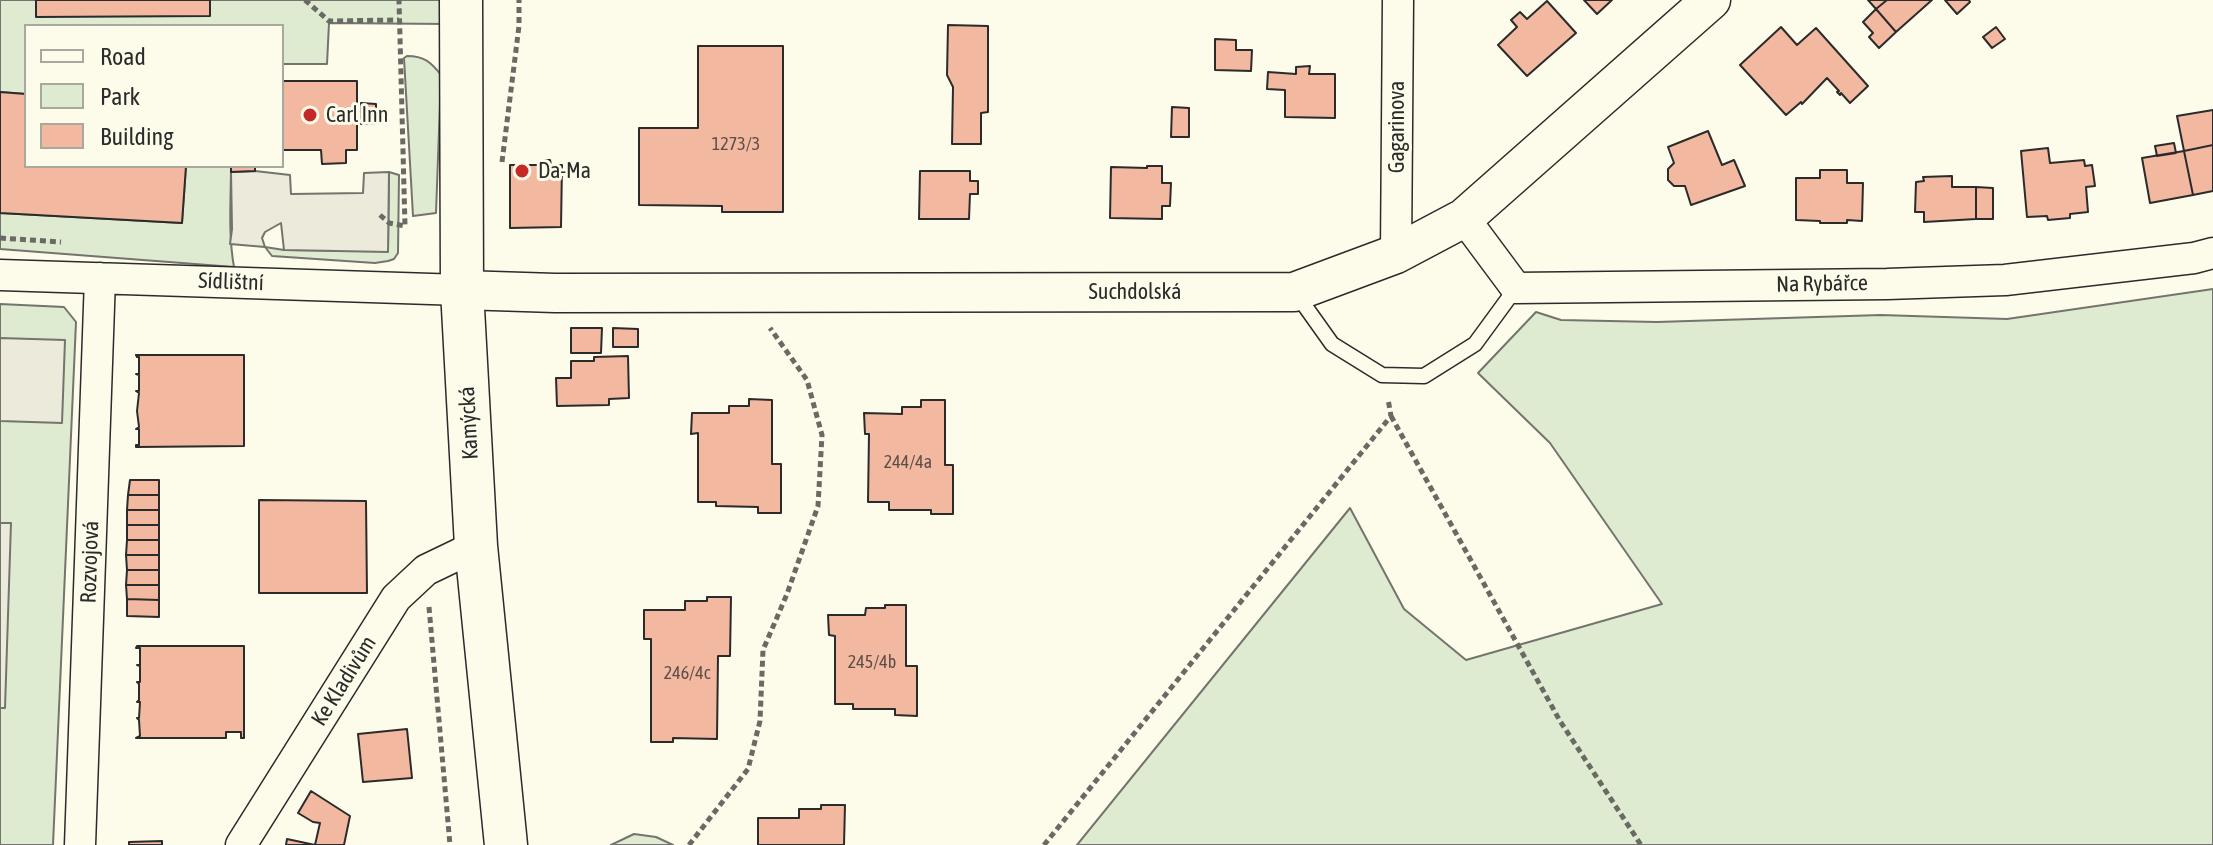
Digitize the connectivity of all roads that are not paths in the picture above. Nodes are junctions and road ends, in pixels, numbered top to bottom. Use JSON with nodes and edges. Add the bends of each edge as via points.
{"nodes":[{"id":1,"x":461,"y":0,"type":"edge"},
{"id":2,"x":1398,"y":0,"type":"edge"},
{"id":3,"x":1711,"y":0,"type":"edge"},
{"id":4,"x":1464,"y":218,"type":"junction"},
{"id":5,"x":2213,"y":253,"type":"edge"},
{"id":6,"x":1396,"y":254,"type":"junction"},
{"id":7,"x":0,"y":275,"type":"edge"},
{"id":8,"x":100,"y":278,"type":"junction"},
{"id":9,"x":1516,"y":288,"type":"junction"},
{"id":10,"x":462,"y":290,"type":"junction"},
{"id":11,"x":1294,"y":292,"type":"junction"},
{"id":12,"x":476,"y":546,"type":"junction"},
{"id":13,"x":80,"y":845,"type":"edge"},
{"id":14,"x":241,"y":845,"type":"edge"},
{"id":15,"x":506,"y":845,"type":"edge"}],
"edges":[{"from":1,"to":10,"type":"main road","name":"Kamýcká"},
{"from":2,"to":6,"type":"street","name":"Gagarinova"},
{"from":3,"to":4,"type":"street","name":"Suchdolská"},
{"from":4,"to":6,"type":"street","name":"Suchdolská"},
{"from":4,"to":9,"type":"street"},
{"from":5,"to":9,"type":"street","name":"Na Rybářce","via":[[2005,280]]},
{"from":6,"to":11,"type":"street","name":"Suchdolská"},
{"from":7,"to":8,"type":"street","name":"Sídlištní"},
{"from":8,"to":10,"type":"street","name":"Sídlištní"},
{"from":8,"to":13,"type":"street","name":"Rozvojová"},
{"from":9,"to":11,"type":"lane","via":[[1475,344],[1424,376],[1382,375],[1332,344]]},
{"from":10,"to":11,"type":"street","name":"Suchdolská"},
{"from":10,"to":12,"type":"main road","name":"Kamýcká"},
{"from":12,"to":14,"type":"street","name":"Ke Kladivům","via":[[426,570],[396,598]]},
{"from":12,"to":15,"type":"main road","name":"Kamýcká"}]}
